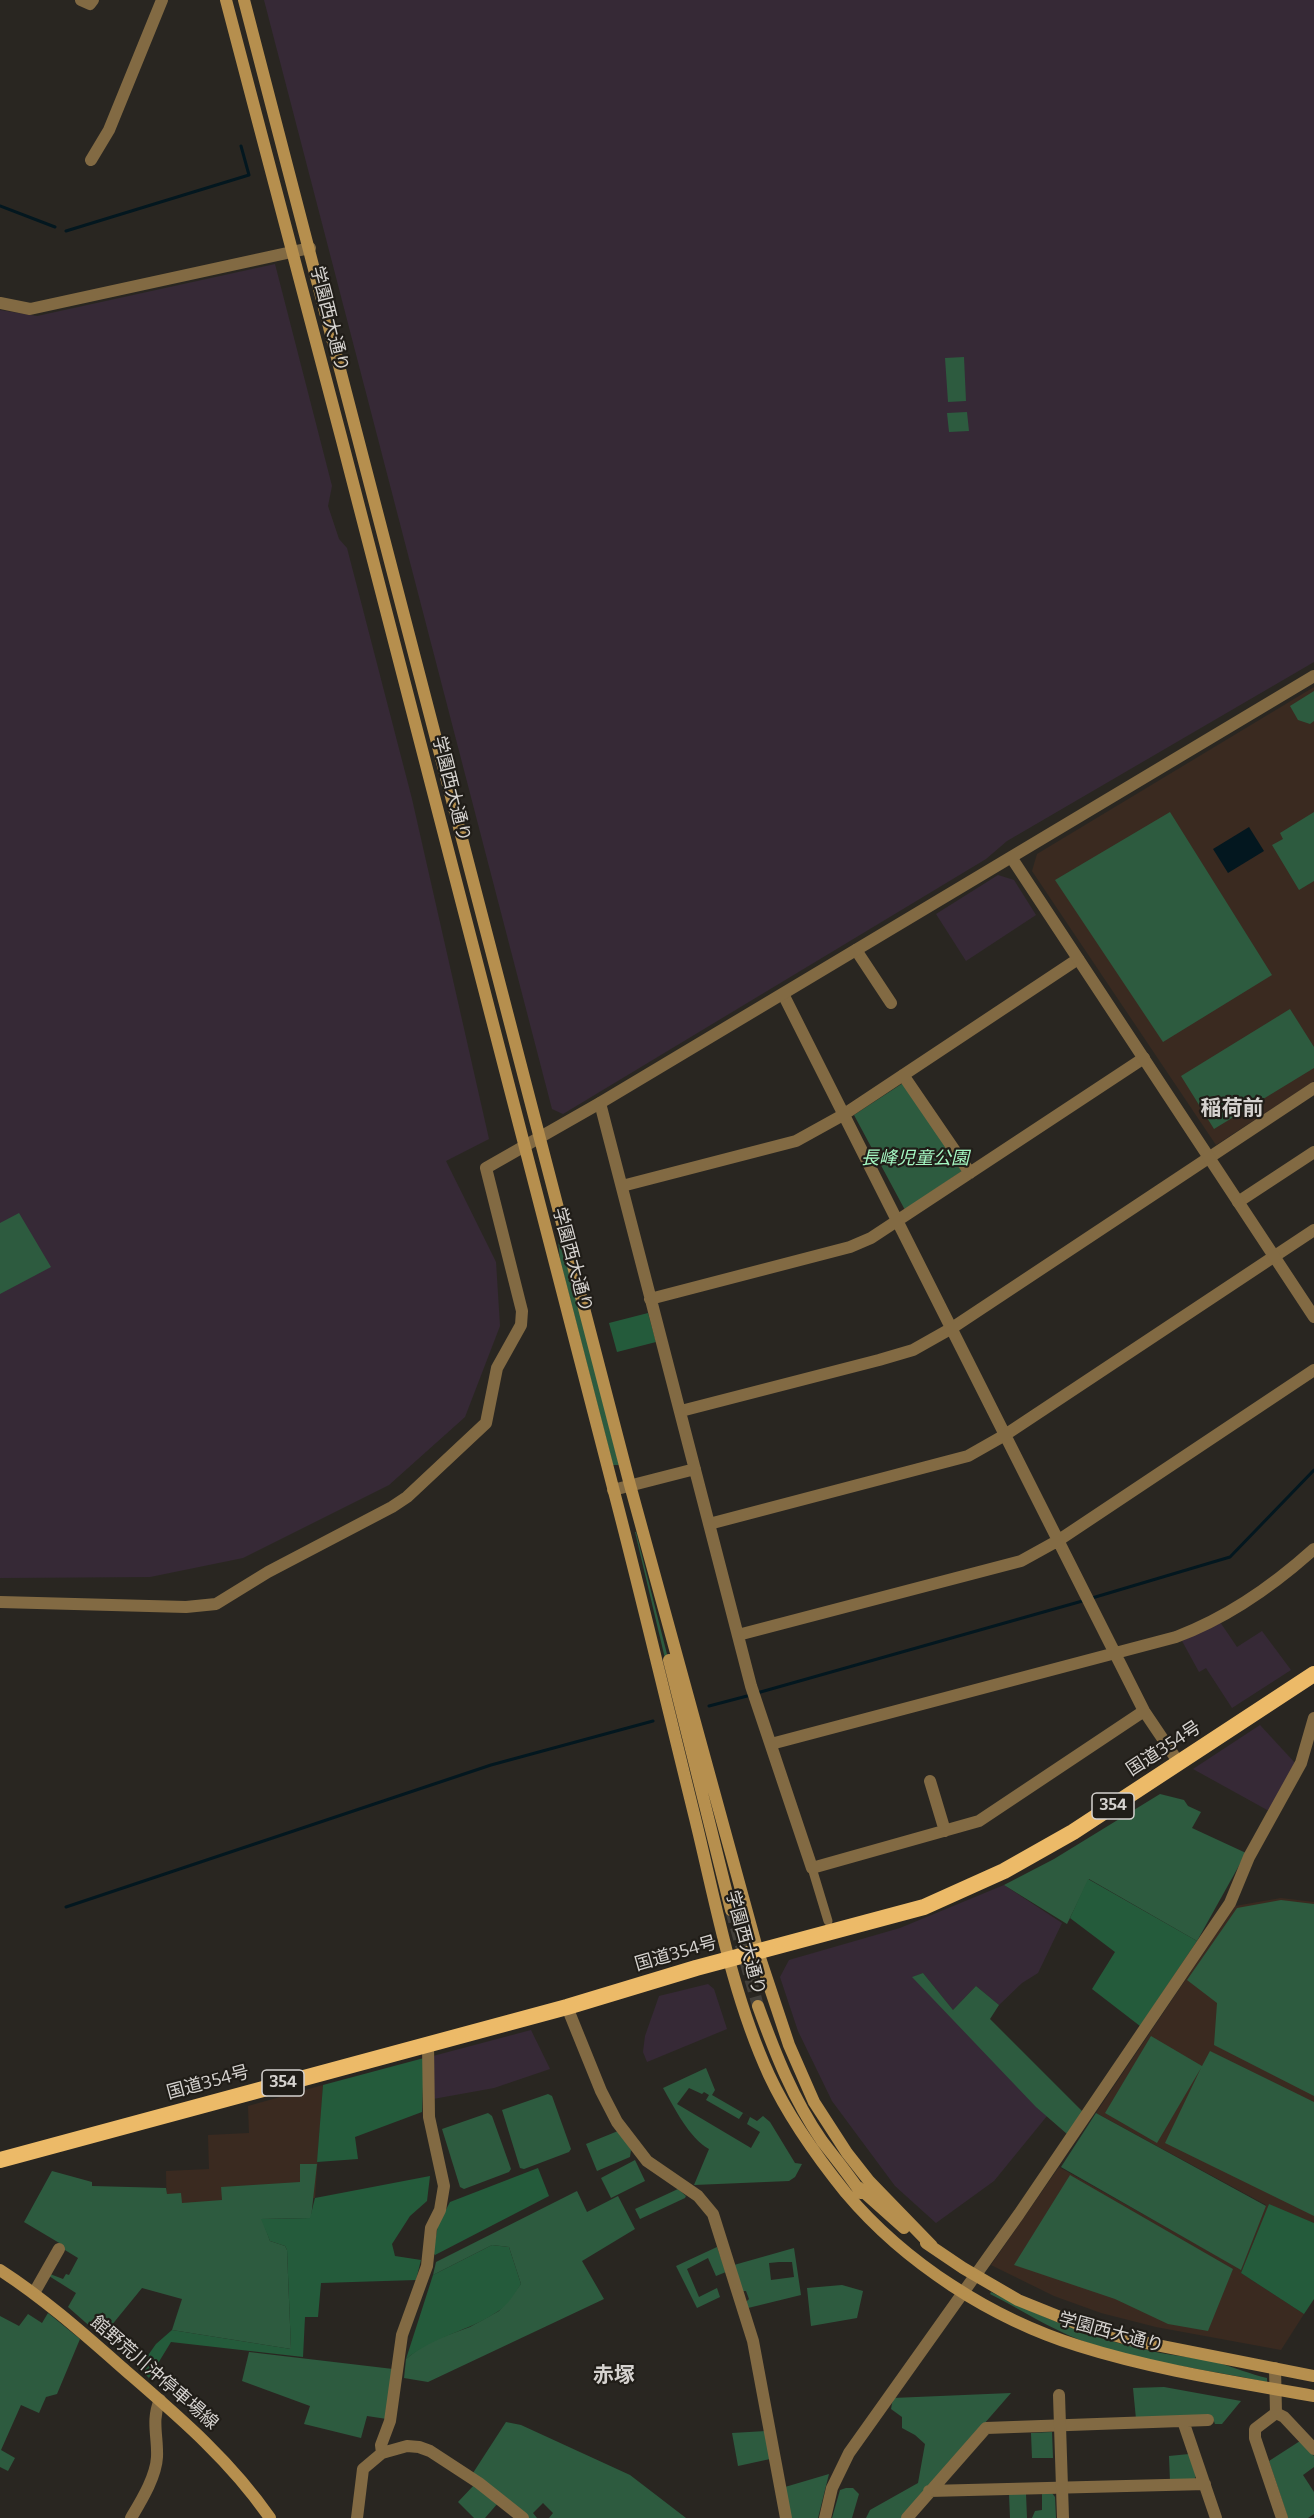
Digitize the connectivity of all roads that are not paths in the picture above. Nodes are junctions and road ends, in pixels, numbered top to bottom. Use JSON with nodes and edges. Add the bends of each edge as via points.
{"nodes":[{"id":1,"x":81,"y":0,"type":"edge"},
{"id":2,"x":93,"y":0,"type":"edge"},
{"id":3,"x":162,"y":0,"type":"edge"},
{"id":4,"x":226,"y":0,"type":"edge"},
{"id":5,"x":244,"y":0,"type":"edge"},
{"id":6,"x":91,"y":160,"type":"dead end"},
{"id":7,"x":310,"y":248,"type":"junction"},
{"id":8,"x":294,"y":253,"type":"junction"},
{"id":9,"x":0,"y":303,"type":"edge"},
{"id":10,"x":1314,"y":676,"type":"edge"},
{"id":11,"x":1011,"y":857,"type":"junction"},
{"id":12,"x":855,"y":950,"type":"junction"},
{"id":13,"x":1078,"y":959,"type":"junction"},
{"id":14,"x":783,"y":994,"type":"junction"},
{"id":15,"x":891,"y":1003,"type":"dead end"},
{"id":16,"x":1144,"y":1059,"type":"junction"},
{"id":17,"x":903,"y":1075,"type":"junction"},
{"id":18,"x":1314,"y":1088,"type":"edge"},
{"id":19,"x":600,"y":1103,"type":"junction"},
{"id":20,"x":843,"y":1115,"type":"junction"},
{"id":21,"x":540,"y":1138,"type":"junction"},
{"id":22,"x":525,"y":1147,"type":"junction"},
{"id":23,"x":1314,"y":1152,"type":"edge"},
{"id":24,"x":1209,"y":1157,"type":"junction"},
{"id":25,"x":970,"y":1173,"type":"junction"},
{"id":26,"x":622,"y":1186,"type":"junction"},
{"id":27,"x":1238,"y":1202,"type":"junction"},
{"id":28,"x":898,"y":1221,"type":"junction"},
{"id":29,"x":1314,"y":1230,"type":"edge"},
{"id":30,"x":1274,"y":1256,"type":"junction"},
{"id":31,"x":650,"y":1299,"type":"junction"},
{"id":32,"x":1314,"y":1317,"type":"edge"},
{"id":33,"x":952,"y":1328,"type":"junction"},
{"id":34,"x":1314,"y":1370,"type":"edge"},
{"id":35,"x":681,"y":1411,"type":"junction"},
{"id":36,"x":1005,"y":1435,"type":"junction"},
{"id":37,"x":694,"y":1469,"type":"junction"},
{"id":38,"x":630,"y":1485,"type":"junction"},
{"id":39,"x":613,"y":1490,"type":"junction"},
{"id":40,"x":709,"y":1524,"type":"junction"},
{"id":41,"x":1059,"y":1540,"type":"junction"},
{"id":42,"x":1314,"y":1549,"type":"edge"},
{"id":43,"x":656,"y":1583,"type":"junction"},
{"id":44,"x":639,"y":1588,"type":"junction"},
{"id":45,"x":0,"y":1602,"type":"edge"},
{"id":46,"x":738,"y":1635,"type":"junction"},
{"id":47,"x":1115,"y":1653,"type":"junction"},
{"id":48,"x":1314,"y":1674,"type":"edge"},
{"id":49,"x":1144,"y":1711,"type":"junction"},
{"id":50,"x":1314,"y":1718,"type":"edge"},
{"id":51,"x":682,"y":1719,"type":"junction"},
{"id":52,"x":771,"y":1744,"type":"junction"},
{"id":53,"x":1179,"y":1763,"type":"junction"},
{"id":54,"x":930,"y":1781,"type":"dead end"},
{"id":55,"x":945,"y":1831,"type":"junction"},
{"id":56,"x":812,"y":1868,"type":"junction"},
{"id":57,"x":731,"y":1910,"type":"tunnel mouth"},
{"id":58,"x":828,"y":1921,"type":"dead end"},
{"id":59,"x":758,"y":1952,"type":"junction"},
{"id":60,"x":731,"y":1959,"type":"junction"},
{"id":61,"x":758,"y":2006,"type":"tunnel mouth"},
{"id":62,"x":567,"y":2007,"type":"junction"},
{"id":63,"x":428,"y":2044,"type":"junction"},
{"id":64,"x":0,"y":2160,"type":"edge"},
{"id":65,"x":858,"y":2187,"type":"junction"},
{"id":66,"x":932,"y":2246,"type":"junction"},
{"id":67,"x":59,"y":2249,"type":"dead end"},
{"id":68,"x":916,"y":2258,"type":"junction"},
{"id":69,"x":0,"y":2270,"type":"edge"},
{"id":70,"x":974,"y":2276,"type":"junction"},
{"id":71,"x":963,"y":2291,"type":"junction"},
{"id":72,"x":34,"y":2293,"type":"junction"},
{"id":73,"x":1275,"y":2368,"type":"junction"},
{"id":74,"x":1314,"y":2376,"type":"edge"},
{"id":75,"x":1274,"y":2388,"type":"junction"},
{"id":76,"x":1059,"y":2395,"type":"dead end"},
{"id":77,"x":1314,"y":2396,"type":"edge"},
{"id":78,"x":160,"y":2400,"type":"junction"},
{"id":79,"x":1276,"y":2413,"type":"junction"},
{"id":80,"x":1208,"y":2420,"type":"dead end"},
{"id":81,"x":1184,"y":2421,"type":"junction"},
{"id":82,"x":1060,"y":2425,"type":"junction"},
{"id":83,"x":1314,"y":2449,"type":"edge"},
{"id":84,"x":382,"y":2452,"type":"junction"},
{"id":85,"x":1205,"y":2484,"type":"junction"},
{"id":86,"x":1063,"y":2489,"type":"junction"},
{"id":87,"x":929,"y":2492,"type":"junction"},
{"id":88,"x":131,"y":2518,"type":"edge"},
{"id":89,"x":270,"y":2518,"type":"edge"},
{"id":90,"x":357,"y":2518,"type":"edge"},
{"id":91,"x":523,"y":2518,"type":"edge"},
{"id":92,"x":786,"y":2518,"type":"edge"},
{"id":93,"x":825,"y":2518,"type":"edge"},
{"id":94,"x":907,"y":2518,"type":"edge"},
{"id":95,"x":1063,"y":2518,"type":"edge"},
{"id":96,"x":1216,"y":2518,"type":"edge"},
{"id":97,"x":1282,"y":2518,"type":"edge"}],
"edges":[{"from":1,"to":2,"type":"street","via":[[90,4]]},
{"from":3,"to":6,"type":"street","via":[[109,130]]},
{"from":4,"to":8,"type":"main road","name":"学園西大通り"},
{"from":5,"to":7,"type":"main road","name":"学園西大通り"},
{"from":7,"to":8,"type":"street"},
{"from":7,"to":21,"type":"main road","name":"学園西大通り"},
{"from":8,"to":9,"type":"street","via":[[30,309]]},
{"from":8,"to":22,"type":"main road","name":"学園西大通り"},
{"from":10,"to":11,"type":"street"},
{"from":11,"to":12,"type":"street"},
{"from":11,"to":13,"type":"street"},
{"from":12,"to":14,"type":"street"},
{"from":12,"to":15,"type":"street"},
{"from":13,"to":16,"type":"street"},
{"from":13,"to":17,"type":"street"},
{"from":14,"to":19,"type":"street"},
{"from":14,"to":20,"type":"street"},
{"from":16,"to":24,"type":"street"},
{"from":16,"to":25,"type":"street"},
{"from":17,"to":20,"type":"street"},
{"from":17,"to":25,"type":"street"},
{"from":18,"to":24,"type":"street"},
{"from":19,"to":21,"type":"street"},
{"from":19,"to":26,"type":"street"},
{"from":20,"to":26,"type":"street","via":[[796,1141]]},
{"from":20,"to":28,"type":"street"},
{"from":21,"to":22,"type":"street"},
{"from":21,"to":38,"type":"main road","name":"学園西大通り"},
{"from":22,"to":39,"type":"main road","name":"学園西大通り"},
{"from":22,"to":45,"type":"street","via":[[486,1168],[522,1311],[521,1325],[497,1368],[486,1423],[407,1497],[216,1604],[186,1607]]},
{"from":23,"to":27,"type":"street"},
{"from":24,"to":27,"type":"street"},
{"from":24,"to":33,"type":"street"},
{"from":25,"to":28,"type":"street"},
{"from":26,"to":31,"type":"street"},
{"from":27,"to":30,"type":"street"},
{"from":28,"to":31,"type":"street","via":[[850,1247]]},
{"from":28,"to":33,"type":"street"},
{"from":29,"to":30,"type":"street"},
{"from":30,"to":32,"type":"street"},
{"from":30,"to":36,"type":"street"},
{"from":31,"to":35,"type":"street"},
{"from":33,"to":35,"type":"street","via":[[913,1350]]},
{"from":33,"to":36,"type":"street"},
{"from":34,"to":41,"type":"street"},
{"from":35,"to":37,"type":"street"},
{"from":36,"to":40,"type":"street","via":[[968,1456],[936,1466]]},
{"from":36,"to":41,"type":"street"},
{"from":37,"to":38,"type":"street"},
{"from":37,"to":40,"type":"street"},
{"from":38,"to":39,"type":"street"},
{"from":38,"to":43,"type":"main road","name":"学園西大通り"},
{"from":39,"to":44,"type":"main road","name":"学園西大通り"},
{"from":40,"to":46,"type":"street"},
{"from":41,"to":46,"type":"street","via":[[1021,1561]]},
{"from":41,"to":47,"type":"street"},
{"from":42,"to":47,"type":"street","via":[[1288,1572],[1196,1630]]},
{"from":43,"to":51,"type":"main road","name":"学園西大通り","via":[[656,1599]]},
{"from":43,"to":59,"type":"main road","name":"学園西大通り"},
{"from":44,"to":51,"type":"main road","name":"学園西大通り"},
{"from":44,"to":60,"type":"main road","name":"学園西大通り"},
{"from":46,"to":52,"type":"street"},
{"from":47,"to":49,"type":"street"},
{"from":47,"to":52,"type":"street"},
{"from":48,"to":53,"type":"highway","name":"国道354号","number":"354"},
{"from":49,"to":53,"type":"street"},
{"from":49,"to":55,"type":"street","via":[[979,1821]]},
{"from":50,"to":70,"type":"street","via":[[1301,1763],[1249,1857],[1230,1903]]},
{"from":51,"to":57,"type":"main road","name":"学園西大通り"},
{"from":52,"to":56,"type":"street"},
{"from":53,"to":59,"type":"highway","name":"国道354号","number":"354","via":[[1043,1850],[951,1896],[898,1915]]},
{"from":54,"to":55,"type":"street"},
{"from":55,"to":56,"type":"street"},
{"from":56,"to":58,"type":"street"},
{"from":59,"to":60,"type":"highway","name":"国道354号","number":"354"},
{"from":59,"to":66,"type":"main road","name":"学園西大通り","via":[[789,2045],[814,2102],[869,2181]]},
{"from":60,"to":62,"type":"highway","name":"国道354号","number":"354"},
{"from":60,"to":68,"type":"main road","name":"学園西大通り","via":[[757,2044],[787,2109],[847,2194],[890,2238]]},
{"from":61,"to":65,"type":"main road","name":"学園西大通り","via":[[801,2107]]},
{"from":62,"to":63,"type":"highway","name":"国道354号","number":"354"},
{"from":62,"to":92,"type":"street","via":[[618,2122],[647,2161],[698,2196],[713,2214],[753,2341]]},
{"from":63,"to":64,"type":"highway","name":"国道354号","number":"354"},
{"from":63,"to":84,"type":"street","via":[[429,2117],[444,2186],[440,2210],[431,2228],[427,2266],[402,2335]]},
{"from":65,"to":66,"type":"main road","name":"学園西大通り","via":[[913,2235]]},
{"from":65,"to":68,"type":"main road","name":"学園西大通り"},
{"from":66,"to":70,"type":"main road","name":"学園西大通り"},
{"from":67,"to":72,"type":"street"},
{"from":68,"to":71,"type":"main road","name":"学園西大通り"},
{"from":69,"to":72,"type":"main road","name":"館野荒川沖停車場線"},
{"from":70,"to":71,"type":"street"},
{"from":70,"to":73,"type":"main road","name":"学園西大通り","via":[[1018,2300],[1085,2327],[1131,2340]]},
{"from":71,"to":75,"type":"main road","name":"学園西大通り","via":[[1039,2332],[1082,2347]]},
{"from":71,"to":93,"type":"street","via":[[849,2454],[832,2488]]},
{"from":72,"to":78,"type":"main road","name":"館野荒川沖停車場線"},
{"from":73,"to":74,"type":"main road","name":"学園西大通り"},
{"from":73,"to":75,"type":"street"},
{"from":75,"to":77,"type":"main road","name":"学園西大通り"},
{"from":75,"to":79,"type":"street"},
{"from":76,"to":82,"type":"street"},
{"from":78,"to":88,"type":"street","via":[[154,2427],[157,2458]]},
{"from":78,"to":89,"type":"main road","name":"館野荒川沖停車場線","via":[[222,2458]]},
{"from":79,"to":83,"type":"street"},
{"from":79,"to":97,"type":"street","via":[[1256,2429],[1255,2438]]},
{"from":80,"to":81,"type":"street"},
{"from":81,"to":82,"type":"street"},
{"from":81,"to":85,"type":"street"},
{"from":82,"to":86,"type":"street"},
{"from":82,"to":87,"type":"street","via":[[986,2428]]},
{"from":84,"to":90,"type":"street","via":[[363,2469]]},
{"from":84,"to":91,"type":"street","via":[[407,2446],[430,2451]]},
{"from":85,"to":86,"type":"street"},
{"from":85,"to":96,"type":"street"},
{"from":86,"to":87,"type":"street"},
{"from":86,"to":95,"type":"street"},
{"from":87,"to":94,"type":"street"}]}
